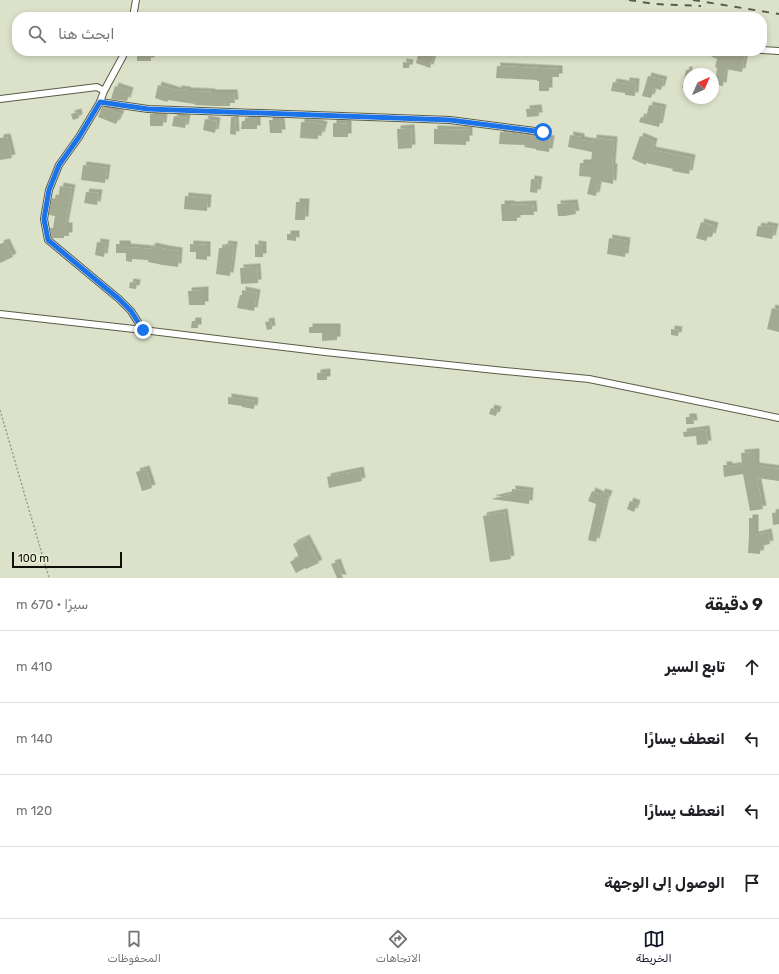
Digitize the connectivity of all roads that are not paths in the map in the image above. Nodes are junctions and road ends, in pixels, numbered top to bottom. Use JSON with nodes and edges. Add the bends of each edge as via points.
{"nodes":[{"id":1,"x":136,"y":0,"type":"edge"},
{"id":2,"x":134,"y":12,"type":"edge"},
{"id":3,"x":767,"y":50,"type":"edge"},
{"id":4,"x":779,"y":51,"type":"edge"},
{"id":5,"x":123,"y":56,"type":"edge"},
{"id":6,"x":104,"y":91,"type":"junction"},
{"id":7,"x":0,"y":99,"type":"edge"},
{"id":8,"x":100,"y":102,"type":"junction"},
{"id":9,"x":543,"y":132,"type":"dead end"},
{"id":10,"x":0,"y":314,"type":"edge"},
{"id":11,"x":143,"y":330,"type":"junction"},
{"id":12,"x":779,"y":418,"type":"edge"}],
"edges":[{"from":1,"to":2,"type":"street"},
{"from":3,"to":4,"type":"street"},
{"from":5,"to":6,"type":"street"},
{"from":6,"to":7,"type":"street","via":[[97,87]]},
{"from":6,"to":8,"type":"street"},
{"from":8,"to":9,"type":"street","via":[[148,109],[450,120]]},
{"from":8,"to":11,"type":"street","via":[[59,165],[49,190],[44,219],[48,240],[119,299],[131,311]]},
{"from":10,"to":11,"type":"street"},
{"from":11,"to":12,"type":"street","via":[[333,353],[589,379]]}]}
